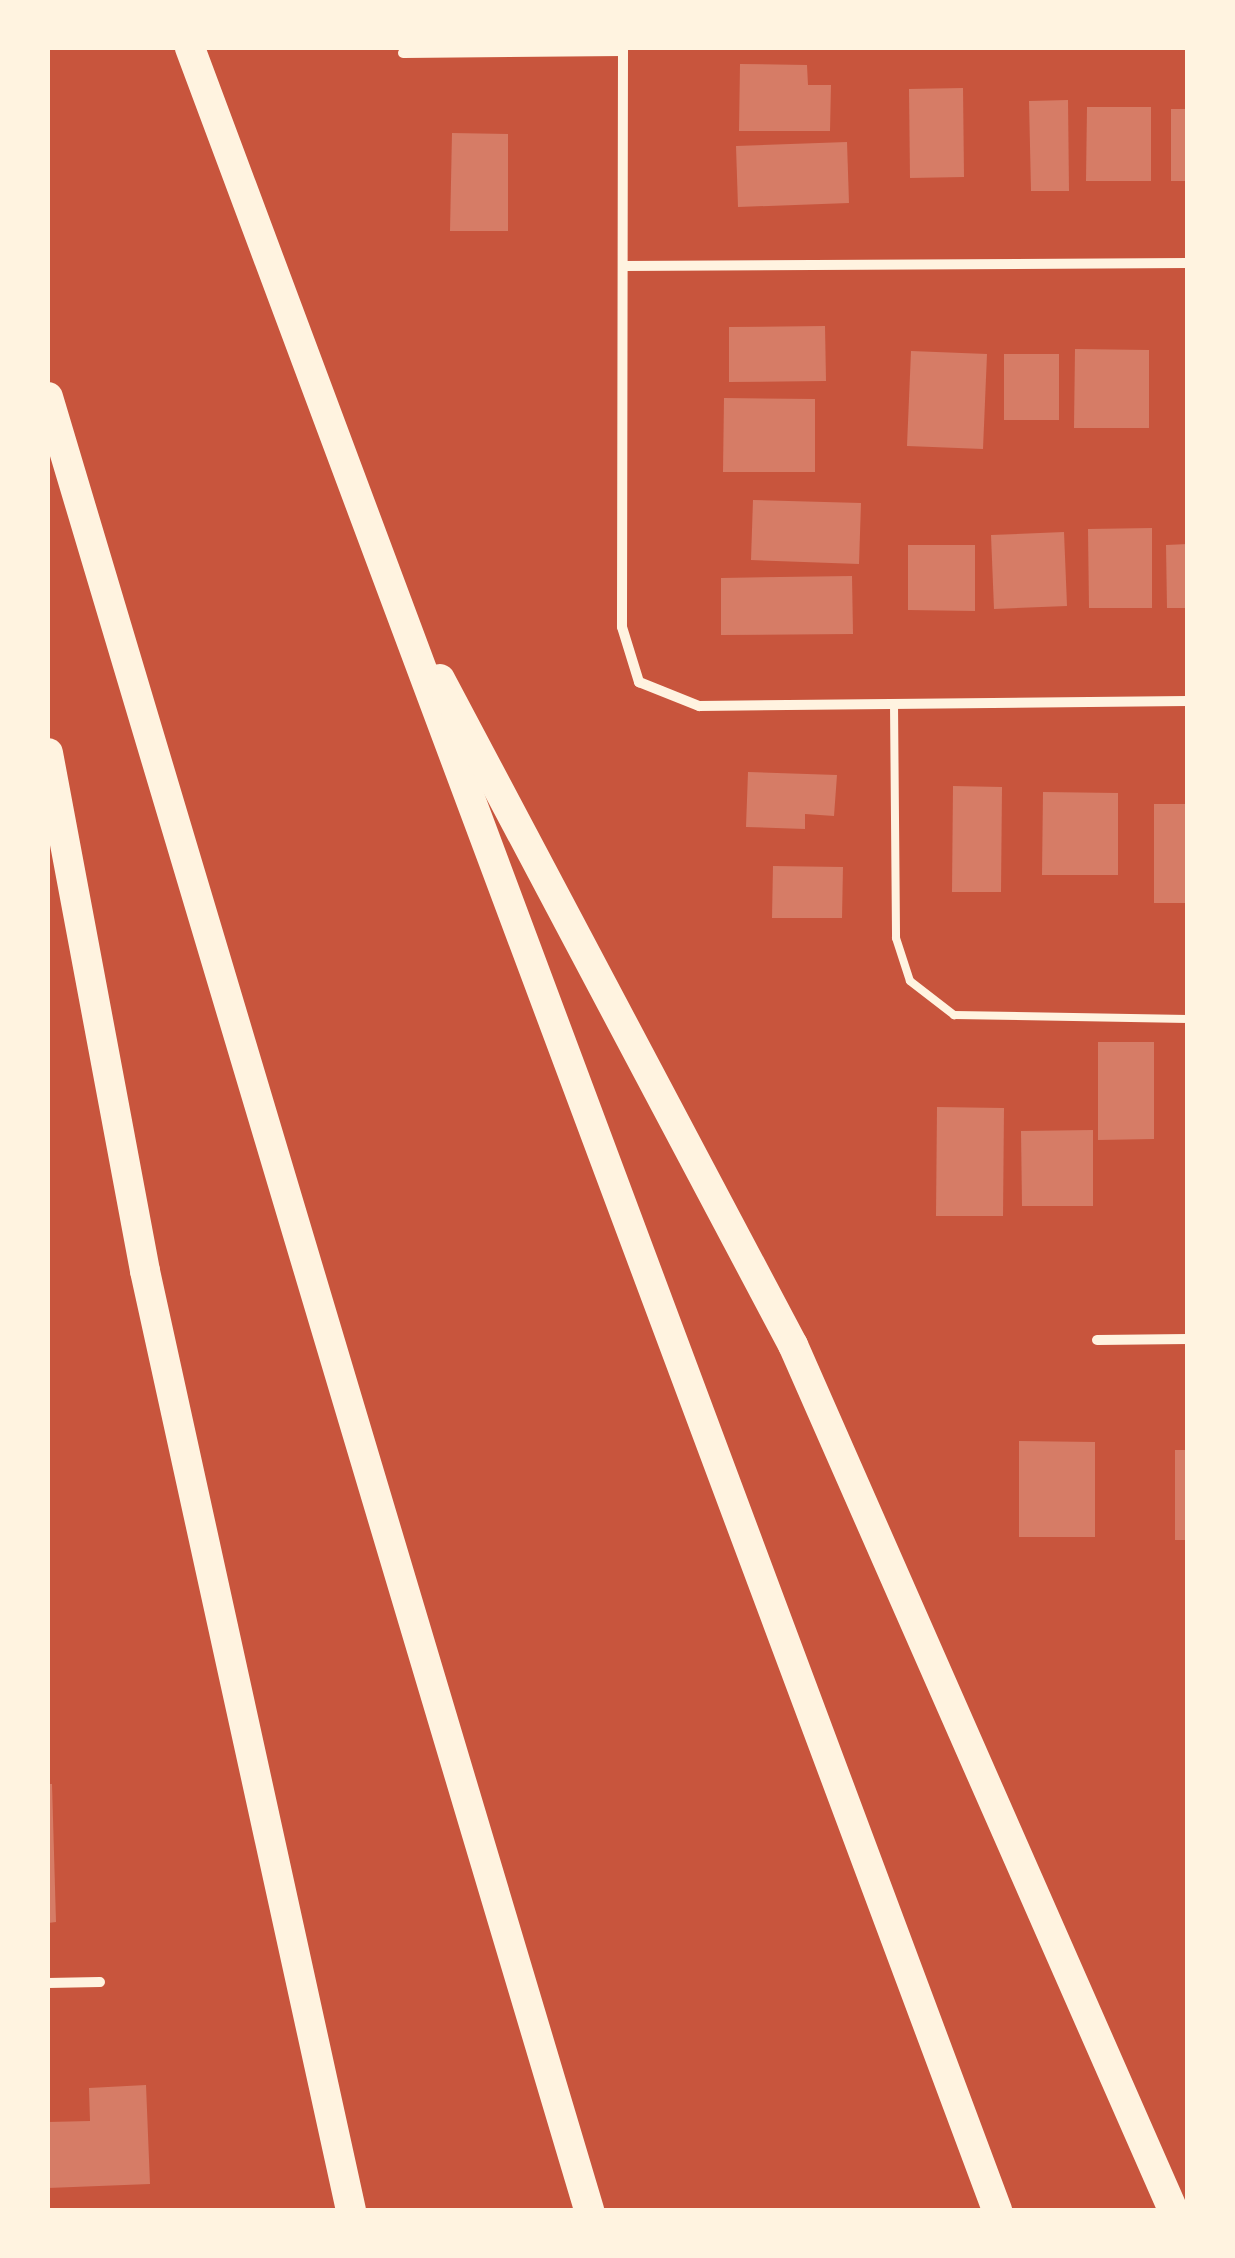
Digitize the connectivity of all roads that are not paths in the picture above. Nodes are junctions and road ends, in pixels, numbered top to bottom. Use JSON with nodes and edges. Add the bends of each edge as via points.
{"nodes":[{"id":1,"x":190,"y":48,"type":"edge"},
{"id":2,"x":624,"y":49,"type":"edge"},
{"id":3,"x":403,"y":53,"type":"dead end"},
{"id":4,"x":1188,"y":263,"type":"edge"},
{"id":5,"x":624,"y":266,"type":"junction"},
{"id":6,"x":48,"y":397,"type":"edge"},
{"id":7,"x":380,"y":566,"type":"junction"},
{"id":8,"x":1188,"y":701,"type":"edge"},
{"id":9,"x":894,"y":704,"type":"junction"},
{"id":10,"x":48,"y":753,"type":"edge"},
{"id":11,"x":1188,"y":1019,"type":"edge"},
{"id":12,"x":1188,"y":1339,"type":"edge"},
{"id":13,"x":1097,"y":1340,"type":"dead end"},
{"id":14,"x":48,"y":1982,"type":"edge"},
{"id":15,"x":100,"y":1982,"type":"dead end"},
{"id":16,"x":352,"y":2210,"type":"edge"},
{"id":17,"x":588,"y":2210,"type":"edge"},
{"id":18,"x":997,"y":2210,"type":"edge"},
{"id":19,"x":1173,"y":2210,"type":"edge"}],
"edges":[{"from":1,"to":7,"type":"highway"},
{"from":2,"to":3,"type":"street"},
{"from":2,"to":5,"type":"street"},
{"from":4,"to":5,"type":"street"},
{"from":5,"to":9,"type":"street","via":[[622,626],[639,682],[699,706]]},
{"from":6,"to":17,"type":"highway"},
{"from":7,"to":18,"type":"highway"},
{"from":7,"to":19,"type":"highway","via":[[794,1346]]},
{"from":8,"to":9,"type":"street"},
{"from":9,"to":11,"type":"lane","via":[[896,938],[910,982],[954,1015]]},
{"from":10,"to":16,"type":"highway","via":[[145,1270]]},
{"from":12,"to":13,"type":"street"},
{"from":14,"to":15,"type":"street"}]}
